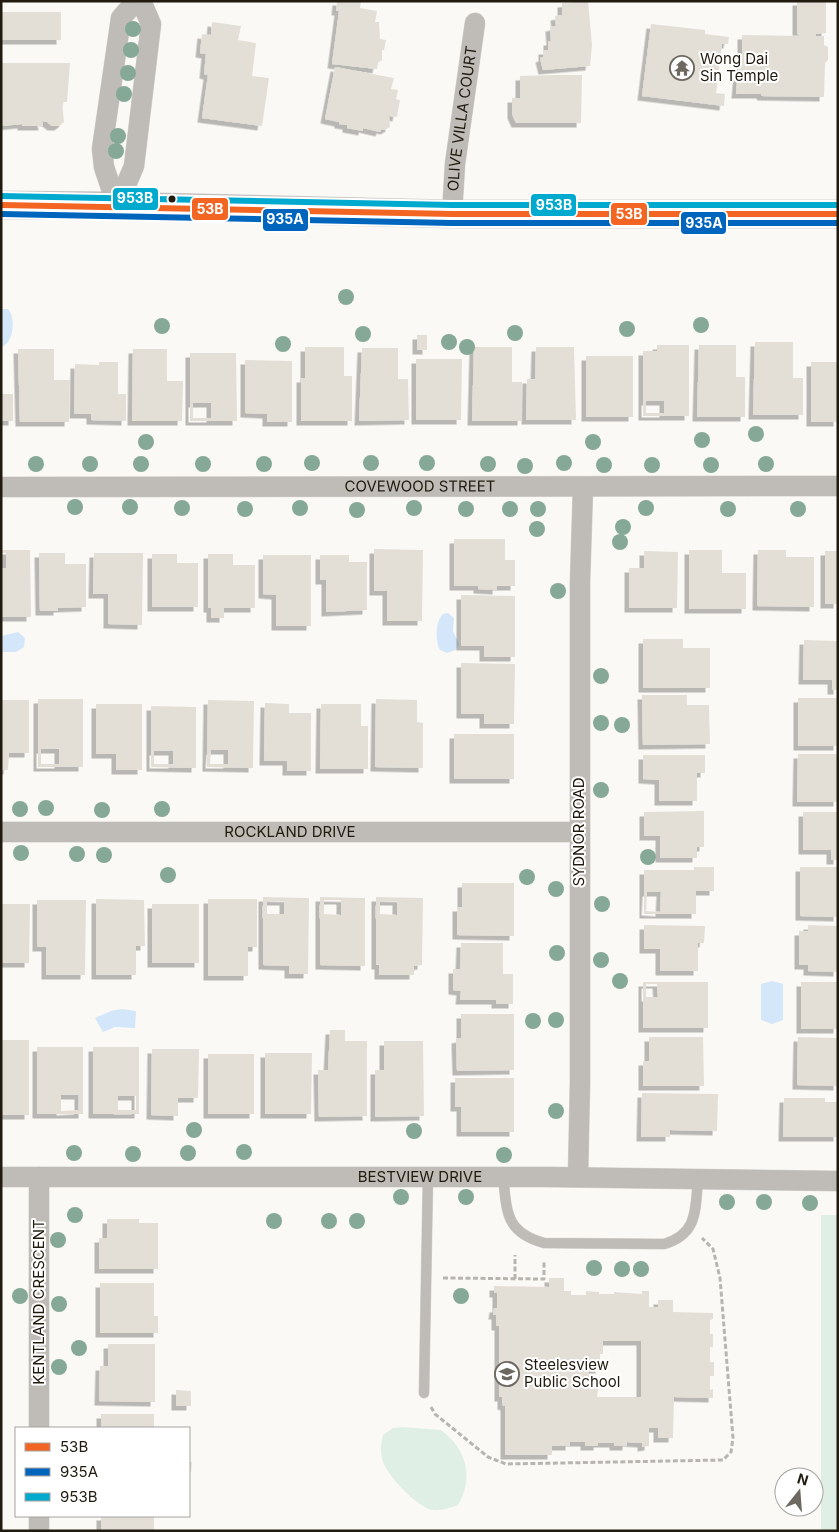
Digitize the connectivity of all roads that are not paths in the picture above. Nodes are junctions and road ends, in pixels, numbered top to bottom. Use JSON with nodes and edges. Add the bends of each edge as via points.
{"nodes":[{"id":1,"x":136,"y":1,"type":"edge"},
{"id":2,"x":141,"y":1,"type":"edge"},
{"id":3,"x":475,"y":23,"type":"dead end"},
{"id":4,"x":1,"y":205,"type":"edge"},
{"id":5,"x":117,"y":206,"type":"junction"},
{"id":6,"x":452,"y":214,"type":"junction"},
{"id":7,"x":838,"y":214,"type":"edge"},
{"id":8,"x":838,"y":486,"type":"edge"},
{"id":9,"x":1,"y":487,"type":"edge"},
{"id":10,"x":582,"y":487,"type":"junction"},
{"id":11,"x":1,"y":832,"type":"edge"},
{"id":12,"x":579,"y":832,"type":"junction"},
{"id":13,"x":428,"y":1176,"type":"junction"},
{"id":14,"x":503,"y":1176,"type":"junction"},
{"id":15,"x":1,"y":1177,"type":"edge"},
{"id":16,"x":39,"y":1177,"type":"junction"},
{"id":17,"x":578,"y":1177,"type":"junction"},
{"id":18,"x":698,"y":1180,"type":"junction"},
{"id":19,"x":838,"y":1181,"type":"edge"},
{"id":20,"x":424,"y":1393,"type":"road end"},
{"id":21,"x":39,"y":1427,"type":"edge"},
{"id":22,"x":39,"y":1517,"type":"edge"},
{"id":23,"x":39,"y":1531,"type":"edge"}],
"edges":[{"from":1,"to":5,"type":"street","via":[[121,18],[102,149],[104,167]]},
{"from":2,"to":5,"type":"street","via":[[151,24],[134,166]]},
{"from":3,"to":6,"type":"street","name":"OLIVE VILLA COURT","via":[[455,164]]},
{"from":4,"to":5,"type":"main road"},
{"from":5,"to":6,"type":"main road"},
{"from":6,"to":7,"type":"main road"},
{"from":8,"to":10,"type":"street","name":"COVEWOOD STREET"},
{"from":9,"to":10,"type":"street","name":"COVEWOOD STREET"},
{"from":10,"to":12,"type":"street","name":"SYDNOR ROAD"},
{"from":11,"to":12,"type":"street","name":"ROCKLAND DRIVE"},
{"from":12,"to":17,"type":"street","name":"SYDNOR ROAD"},
{"from":13,"to":14,"type":"street","name":"BESTVIEW DRIVE"},
{"from":13,"to":16,"type":"street","name":"BESTVIEW DRIVE"},
{"from":13,"to":20,"type":"lane"},
{"from":14,"to":17,"type":"street","name":"BESTVIEW DRIVE"},
{"from":14,"to":18,"type":"lane","via":[[509,1219],[530,1239],[544,1243],[664,1244],[684,1235],[691,1226]]},
{"from":15,"to":16,"type":"street","name":"BESTVIEW DRIVE"},
{"from":16,"to":21,"type":"street","name":"KENTLAND CRESCENT"},
{"from":17,"to":18,"type":"street","name":"BESTVIEW DRIVE"},
{"from":18,"to":19,"type":"street","name":"BESTVIEW DRIVE"},
{"from":22,"to":23,"type":"street"}]}
